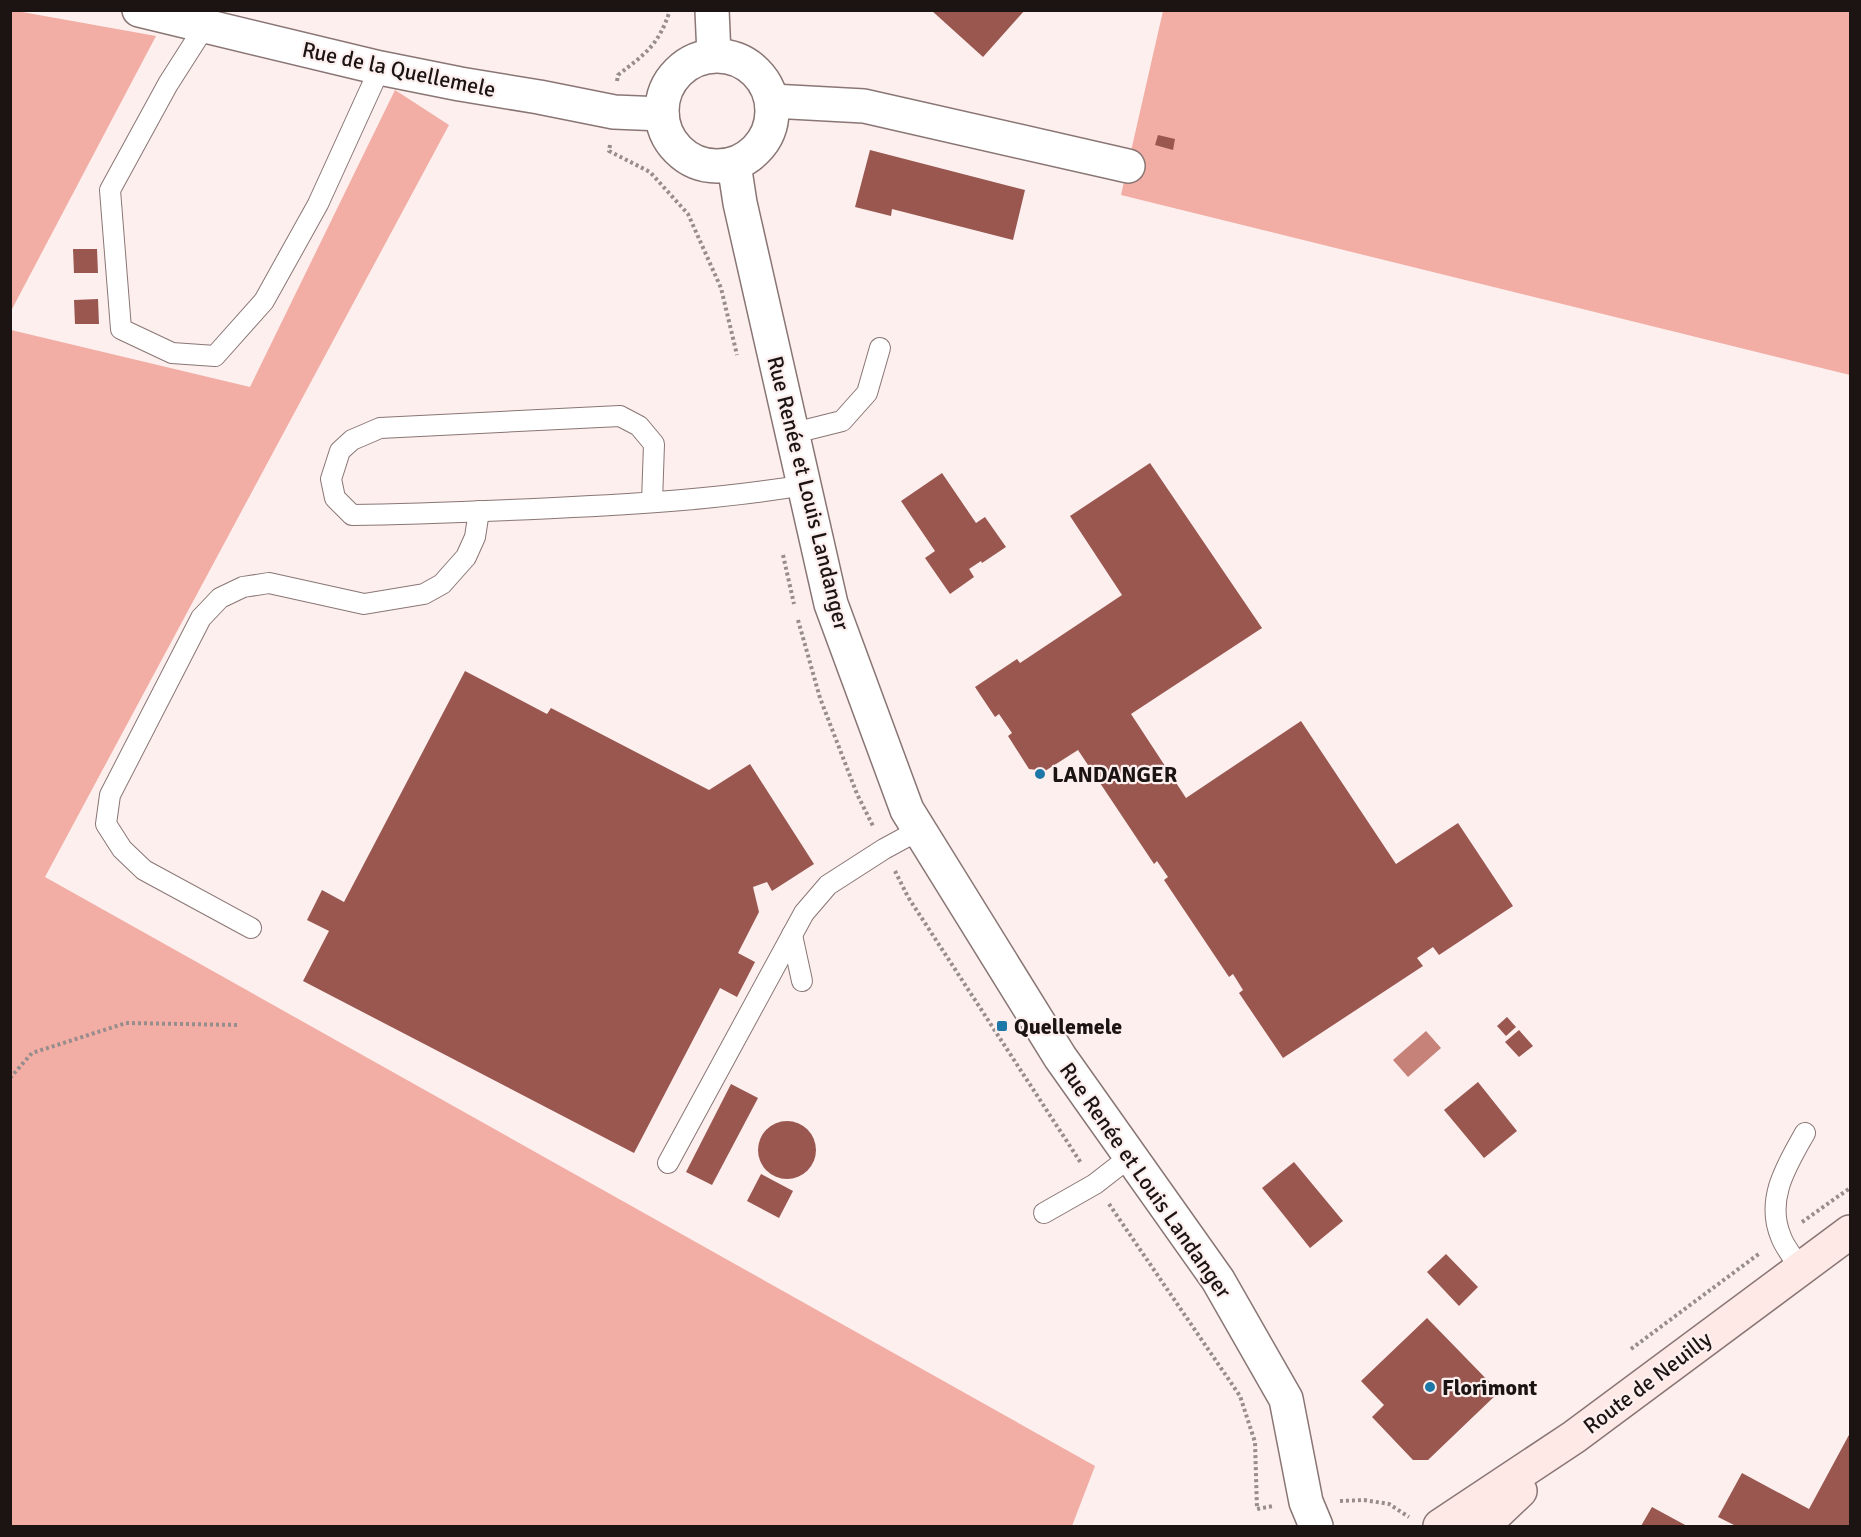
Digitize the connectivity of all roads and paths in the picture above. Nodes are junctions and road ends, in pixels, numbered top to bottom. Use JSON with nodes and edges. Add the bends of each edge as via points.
{"nodes":[{"id":1,"x":139,"y":10,"type":"edge"},
{"id":2,"x":670,"y":10,"type":"edge"},
{"id":3,"x":712,"y":10,"type":"edge"},
{"id":4,"x":205,"y":26,"type":"junction"},
{"id":5,"x":714,"y":55,"type":"junction"},
{"id":6,"x":380,"y":68,"type":"junction"},
{"id":7,"x":772,"y":101,"type":"junction"},
{"id":8,"x":614,"y":112,"type":"junction"},
{"id":9,"x":662,"y":114,"type":"junction"},
{"id":10,"x":734,"y":164,"type":"junction"},
{"id":11,"x":1128,"y":166,"type":"dead end"},
{"id":12,"x":880,"y":348,"type":"dead end"},
{"id":13,"x":738,"y":356,"type":"dead end"},
{"id":14,"x":794,"y":433,"type":"junction"},
{"id":15,"x":805,"y":485,"type":"junction"},
{"id":16,"x":652,"y":502,"type":"junction"},
{"id":17,"x":480,"y":511,"type":"junction"},
{"id":18,"x":781,"y":544,"type":"dead end"},
{"id":19,"x":919,"y":830,"type":"junction"},
{"id":20,"x":884,"y":849,"type":"junction"},
{"id":21,"x":251,"y":928,"type":"dead end"},
{"id":22,"x":792,"y":935,"type":"junction"},
{"id":23,"x":802,"y":981,"type":"dead end"},
{"id":24,"x":239,"y":1025,"type":"dead end"},
{"id":25,"x":10,"y":1078,"type":"edge"},
{"id":26,"x":1805,"y":1133,"type":"dead end"},
{"id":27,"x":1131,"y":1156,"type":"junction"},
{"id":28,"x":668,"y":1162,"type":"dead end"},
{"id":29,"x":1095,"y":1184,"type":"junction"},
{"id":30,"x":1851,"y":1188,"type":"edge"},
{"id":31,"x":1044,"y":1213,"type":"dead end"},
{"id":32,"x":1851,"y":1232,"type":"edge"},
{"id":33,"x":1781,"y":1237,"type":"junction"},
{"id":34,"x":1800,"y":1268,"type":"junction"},
{"id":35,"x":1630,"y":1350,"type":"dead end"},
{"id":36,"x":1574,"y":1437,"type":"junction"},
{"id":37,"x":1311,"y":1514,"type":"edge"},
{"id":38,"x":1428,"y":1524,"type":"edge"},
{"id":39,"x":1483,"y":1527,"type":"edge"}],
"edges":[{"from":1,"to":4,"type":"street","name":"Rue de la Quellemele"},
{"from":2,"to":8,"type":"path","via":[[651,49],[618,75]]},
{"from":3,"to":5,"type":"street"},
{"from":4,"to":6,"type":"street","name":"Rue de la Quellemele"},
{"from":4,"to":6,"type":"lane","via":[[110,190],[121,329],[172,353],[215,356],[264,301],[318,204]]},
{"from":5,"to":7,"type":"street","via":[[734,58],[751,68],[765,82]]},
{"from":5,"to":9,"type":"street","via":[[697,59],[670,81],[663,96]]},
{"from":6,"to":8,"type":"street","name":"Rue de la Quellemele"},
{"from":7,"to":10,"type":"street","via":[[772,121],[765,140],[752,155]]},
{"from":7,"to":11,"type":"street","via":[[864,106]]},
{"from":8,"to":9,"type":"street","name":"Rue de la Quellemele"},
{"from":8,"to":13,"type":"path","via":[[609,151],[650,172],[688,214],[722,288]]},
{"from":9,"to":10,"type":"street","via":[[673,145],[685,157],[717,167]]},
{"from":10,"to":14,"type":"street","name":"Rue Renée et Louis Landanger"},
{"from":12,"to":14,"type":"lane","via":[[867,393],[842,421]]},
{"from":14,"to":15,"type":"street","name":"Rue Renée et Louis Landanger"},
{"from":15,"to":16,"type":"lane"},
{"from":15,"to":19,"type":"street","name":"Rue Renée et Louis Landanger","via":[[831,604]]},
{"from":16,"to":17,"type":"lane"},
{"from":16,"to":17,"type":"lane","via":[[654,444],[639,426],[620,416],[380,428],[352,440],[340,451],[331,479],[335,498],[352,515]]},
{"from":17,"to":21,"type":"lane","via":[[475,537],[465,556],[442,584],[424,594],[364,604],[268,583],[243,586],[220,598],[201,618],[110,795],[106,824],[122,849],[144,870]]},
{"from":18,"to":20,"type":"path","via":[[820,698],[857,794]]},
{"from":19,"to":20,"type":"lane"},
{"from":19,"to":27,"type":"street","name":"Rue Renée et Louis Landanger","via":[[1060,1057]]},
{"from":20,"to":22,"type":"lane","via":[[828,885],[804,913]]},
{"from":20,"to":29,"type":"path","via":[[908,897]]},
{"from":22,"to":23,"type":"lane"},
{"from":22,"to":28,"type":"lane"},
{"from":24,"to":25,"type":"path","via":[[126,1023],[32,1053]]},
{"from":26,"to":33,"type":"lane","via":[[1780,1179],[1774,1207]]},
{"from":27,"to":29,"type":"lane"},
{"from":27,"to":37,"type":"street","name":"Rue Renée et Louis Landanger","via":[[1218,1280],[1286,1399]]},
{"from":29,"to":31,"type":"lane"},
{"from":29,"to":37,"type":"path","via":[[1240,1396],[1255,1442],[1257,1509]]},
{"from":30,"to":33,"type":"path"},
{"from":32,"to":34,"type":"main road","name":"Route de Neuilly"},
{"from":33,"to":34,"type":"lane"},
{"from":33,"to":35,"type":"path"},
{"from":34,"to":36,"type":"main road","name":"Route de Neuilly"},
{"from":36,"to":38,"type":"main road","name":"Route de Neuilly"},
{"from":36,"to":39,"type":"main road"},
{"from":37,"to":38,"type":"path","via":[[1364,1500],[1389,1504]]}]}
